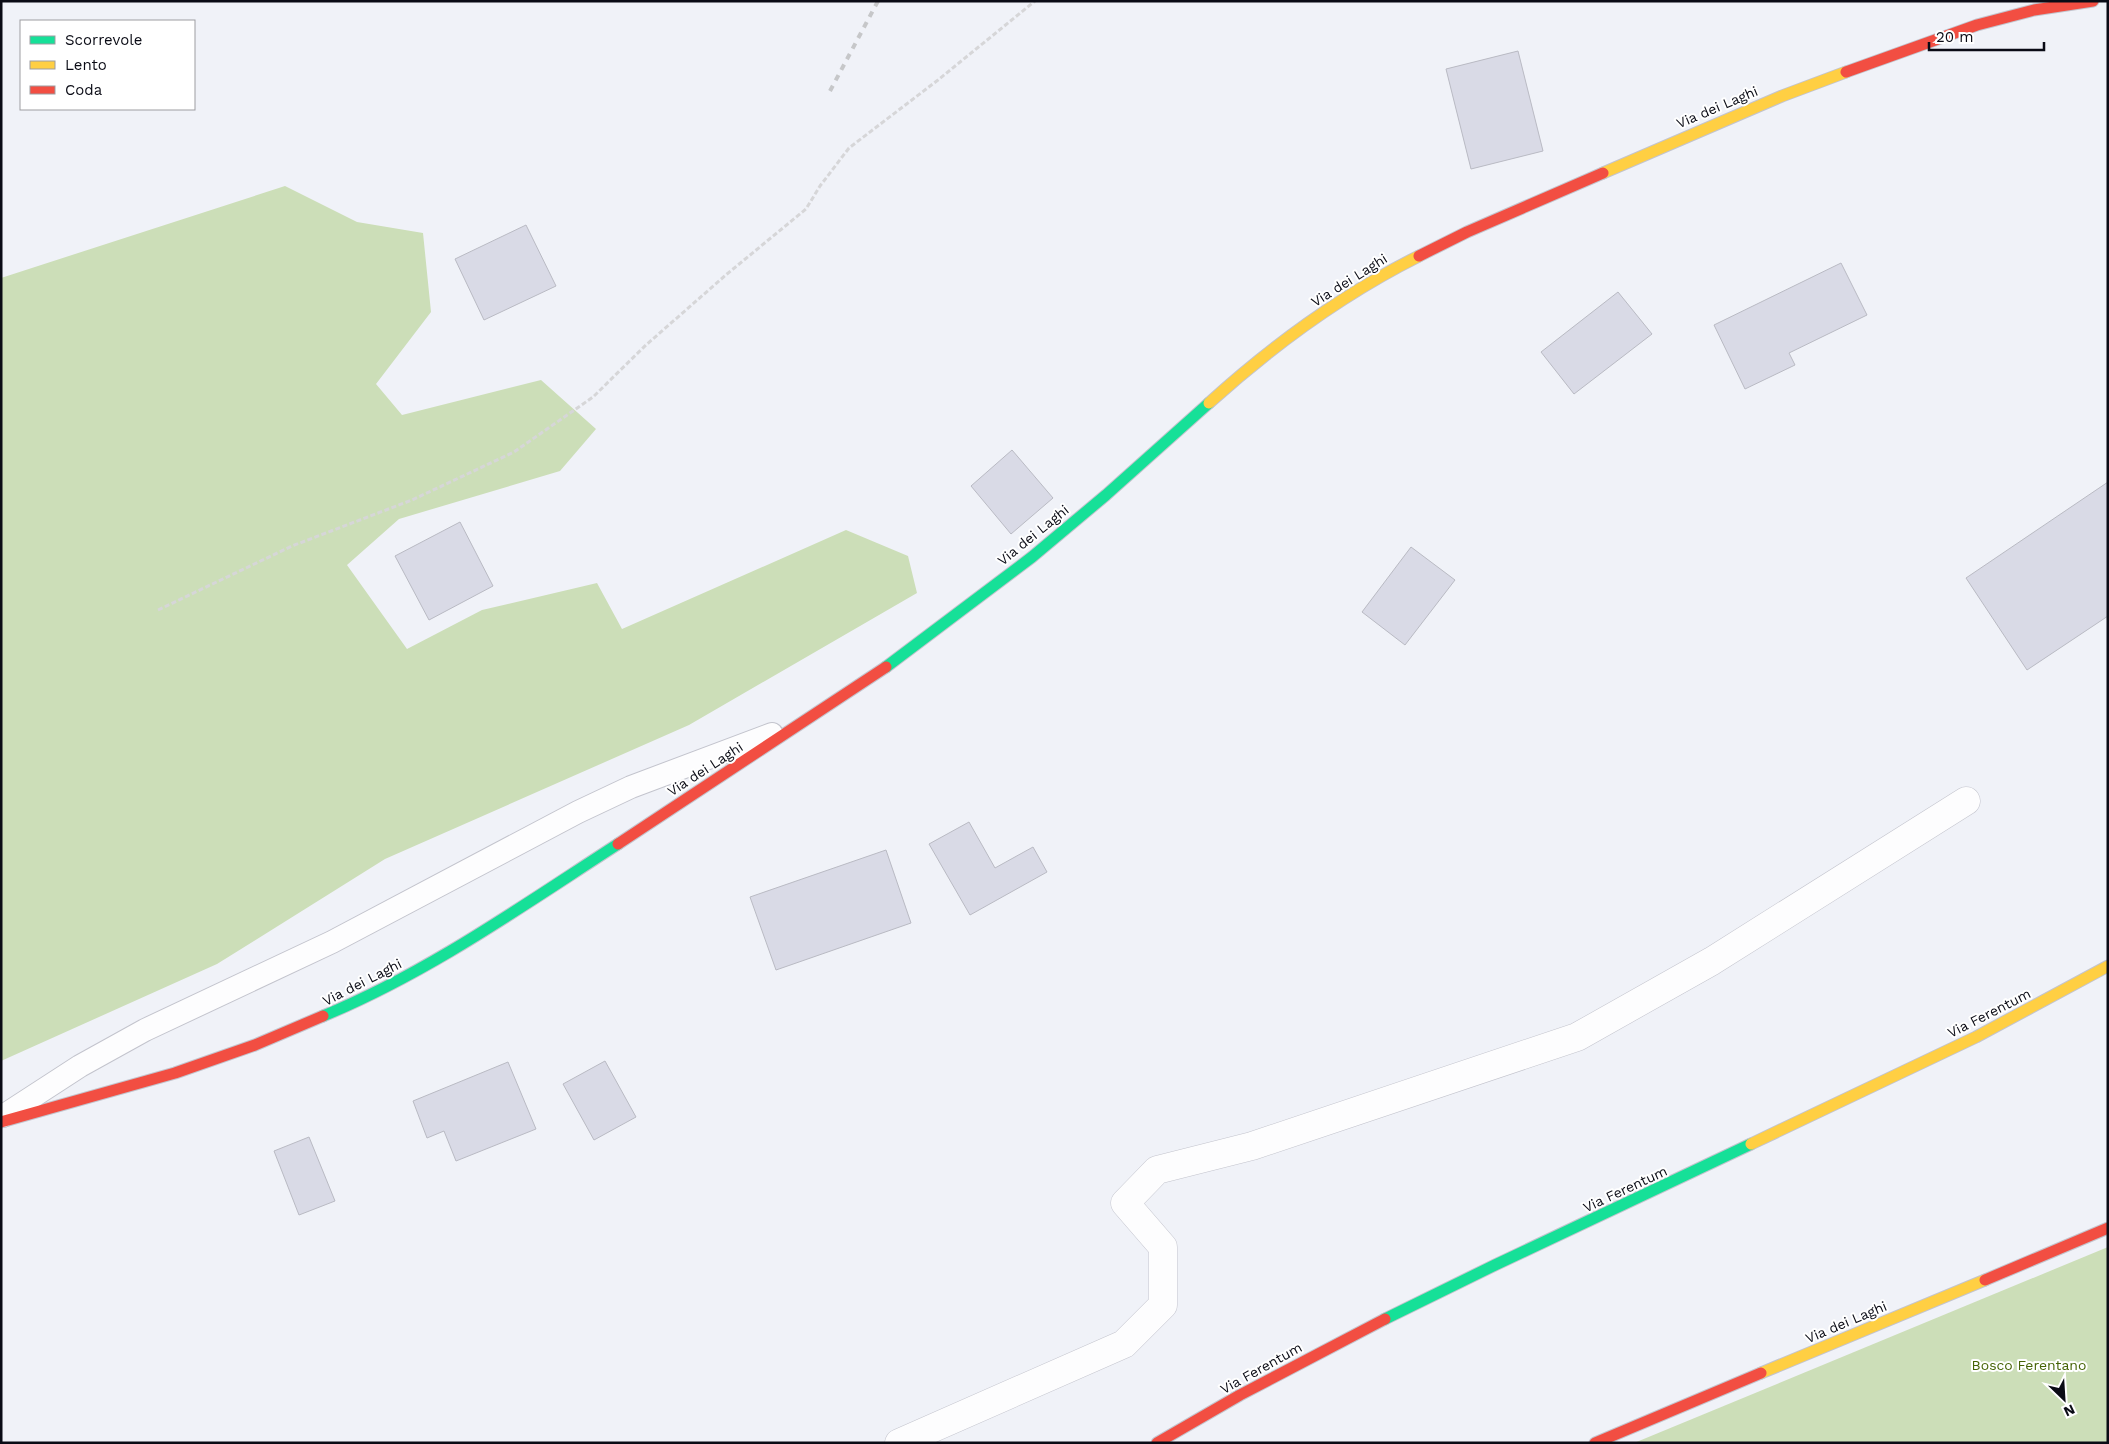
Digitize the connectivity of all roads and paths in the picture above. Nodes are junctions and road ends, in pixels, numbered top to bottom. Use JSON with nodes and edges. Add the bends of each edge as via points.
{"nodes":[{"id":1,"x":1034,"y":1,"type":"edge"},
{"id":2,"x":2093,"y":1,"type":"edge"},
{"id":3,"x":2064,"y":3,"type":"edge"},
{"id":4,"x":158,"y":610,"type":"dead end"},
{"id":5,"x":803,"y":722,"type":"junction"},
{"id":6,"x":1966,"y":801,"type":"dead end"},
{"id":7,"x":2108,"y":966,"type":"edge"},
{"id":8,"x":1,"y":1118,"type":"edge"},
{"id":9,"x":1,"y":1122,"type":"edge"},
{"id":10,"x":2108,"y":1228,"type":"edge"},
{"id":11,"x":899,"y":1443,"type":"edge"},
{"id":12,"x":1157,"y":1443,"type":"edge"},
{"id":13,"x":1595,"y":1443,"type":"edge"}],
"edges":[{"from":1,"to":4,"type":"path","via":[[849,148],[806,209],[668,326],[594,397],[514,452],[412,500],[292,546]]},
{"from":2,"to":3,"type":"main road","name":"Via dei Laghi"},
{"from":3,"to":5,"type":"main road","name":"Via dei Laghi","via":[[1945,36],[1782,96],[1468,232],[1366,285],[1247,369],[1032,557],[881,671]]},
{"from":5,"to":8,"type":"lane","via":[[651,779],[578,812],[332,942],[131,1037]]},
{"from":5,"to":9,"type":"main road","name":"Via dei Laghi","via":[[466,942],[373,994],[222,1058]]},
{"from":6,"to":11,"type":"street","via":[[1712,961],[1577,1037],[1252,1146],[1157,1170],[1125,1203],[1164,1247],[1163,1305],[1124,1344]]},
{"from":7,"to":12,"type":"main road","name":"Via Ferentum","via":[[1893,1077],[1385,1319]]},
{"from":10,"to":13,"type":"main road","name":"Via dei Laghi"}]}
